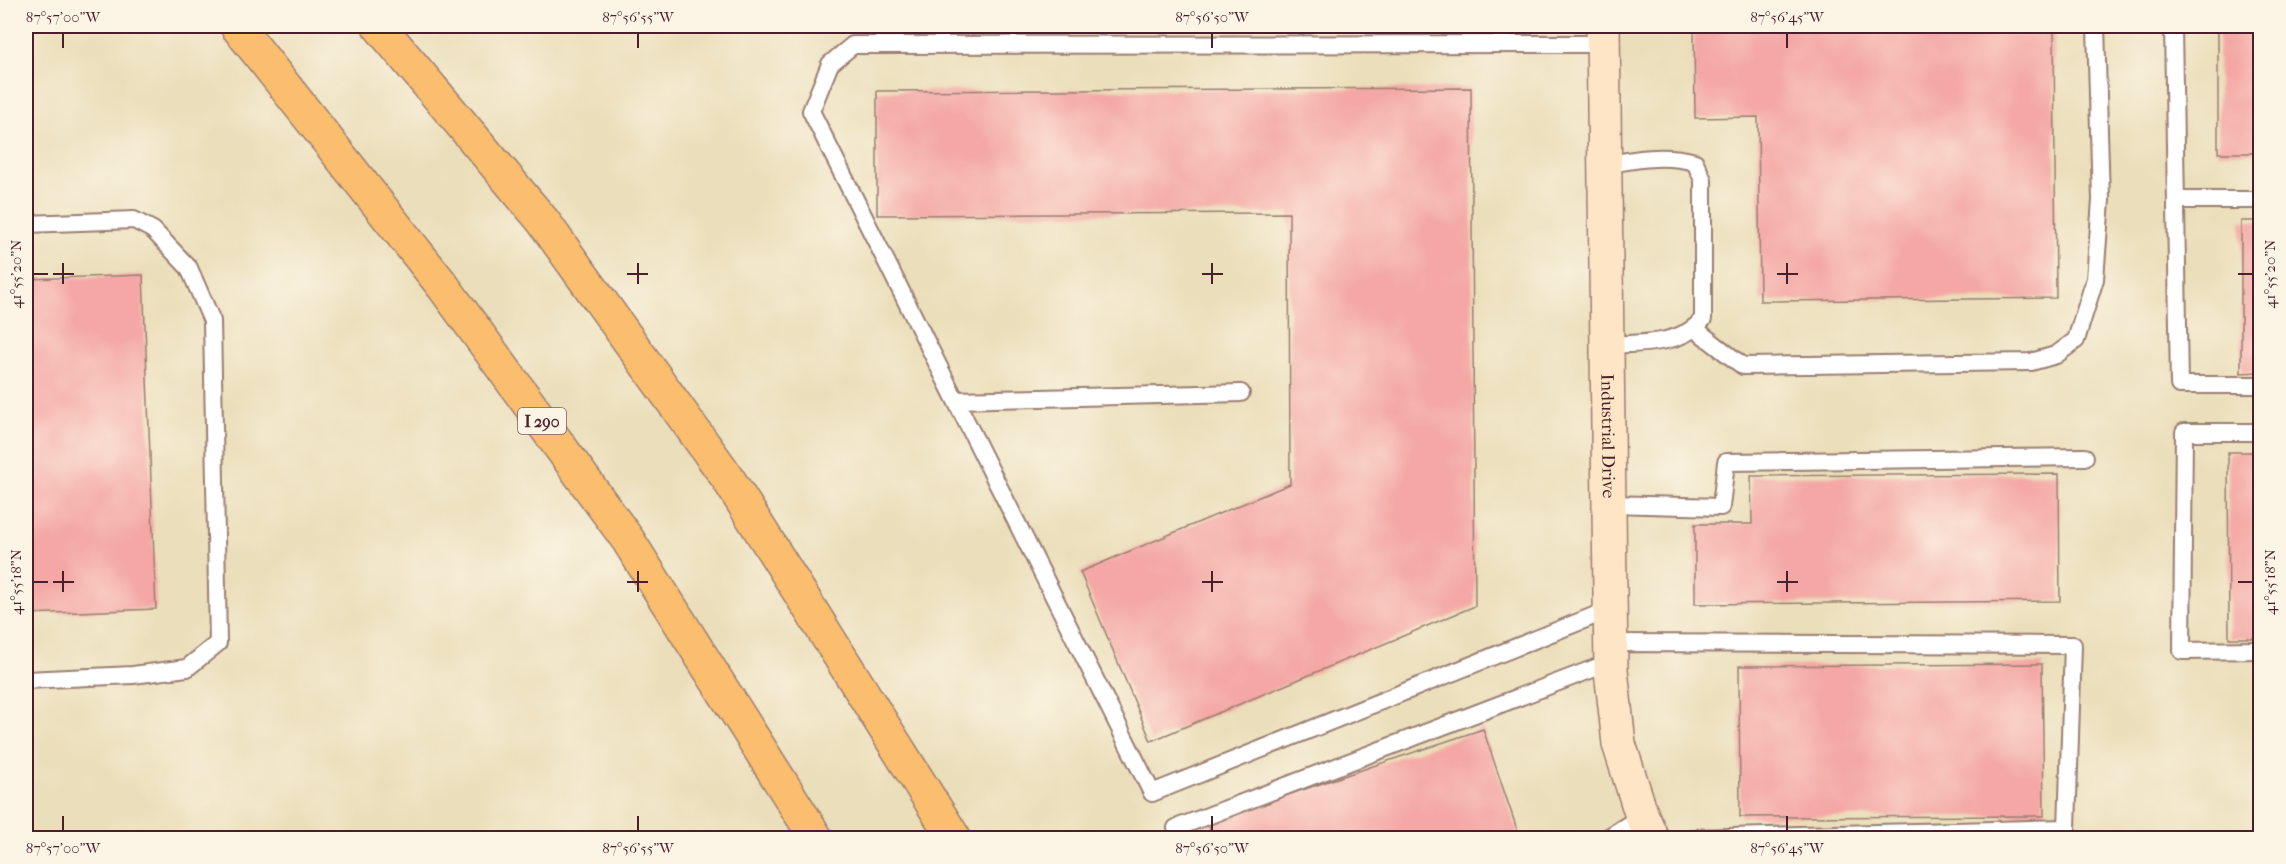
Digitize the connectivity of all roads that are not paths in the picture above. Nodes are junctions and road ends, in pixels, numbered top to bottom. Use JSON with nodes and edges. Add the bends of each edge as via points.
{"nodes":[{"id":1,"x":237,"y":26,"type":"edge"},
{"id":2,"x":379,"y":26,"type":"edge"},
{"id":3,"x":2096,"y":26,"type":"edge"},
{"id":4,"x":2173,"y":26,"type":"edge"},
{"id":5,"x":1603,"y":35,"type":"edge"},
{"id":6,"x":1605,"y":165,"type":"junction"},
{"id":7,"x":2176,"y":200,"type":"junction"},
{"id":8,"x":2260,"y":200,"type":"edge"},
{"id":9,"x":26,"y":224,"type":"edge"},
{"id":10,"x":1695,"y":329,"type":"junction"},
{"id":11,"x":1607,"y":345,"type":"junction"},
{"id":12,"x":2260,"y":385,"type":"edge"},
{"id":13,"x":1241,"y":393,"type":"dead end"},
{"id":14,"x":956,"y":400,"type":"junction"},
{"id":15,"x":2260,"y":432,"type":"edge"},
{"id":16,"x":2085,"y":457,"type":"dead end"},
{"id":17,"x":1609,"y":504,"type":"junction"},
{"id":18,"x":1611,"y":609,"type":"junction"},
{"id":19,"x":2260,"y":650,"type":"edge"},
{"id":20,"x":1611,"y":653,"type":"junction"},
{"id":21,"x":26,"y":680,"type":"edge"},
{"id":22,"x":1647,"y":827,"type":"edge"},
{"id":23,"x":1176,"y":828,"type":"dead end"},
{"id":24,"x":816,"y":838,"type":"edge"},
{"id":25,"x":954,"y":838,"type":"edge"},
{"id":26,"x":1607,"y":838,"type":"edge"},
{"id":27,"x":1691,"y":838,"type":"edge"}],
"edges":[{"from":1,"to":24,"type":"highway","number":"I 290","via":[[443,286],[628,540]]},
{"from":2,"to":25,"type":"highway","via":[[543,221],[727,477]]},
{"from":3,"to":10,"type":"lane","via":[[2101,200],[2095,279],[2076,340],[2056,355],[2031,362],[1743,366]]},
{"from":4,"to":7,"type":"lane"},
{"from":5,"to":6,"type":"street","name":"Industrial Drive"},
{"from":5,"to":14,"type":"lane","via":[[853,45],[830,64],[811,111]]},
{"from":6,"to":10,"type":"lane","via":[[1632,159],[1678,157],[1695,162],[1703,180],[1704,305],[1703,319]]},
{"from":6,"to":11,"type":"street","name":"Industrial Drive"},
{"from":7,"to":8,"type":"lane"},
{"from":7,"to":12,"type":"lane","via":[[2179,385]]},
{"from":9,"to":21,"type":"lane","via":[[134,220],[153,230],[189,268],[212,321],[218,644],[186,668],[133,675]]},
{"from":10,"to":11,"type":"lane","via":[[1666,340]]},
{"from":11,"to":17,"type":"street","name":"Industrial Drive"},
{"from":13,"to":14,"type":"lane"},
{"from":14,"to":18,"type":"lane","via":[[1152,793]]},
{"from":15,"to":19,"type":"lane","via":[[2184,432],[2182,651]]},
{"from":16,"to":17,"type":"lane","via":[[1725,462],[1721,507]]},
{"from":17,"to":18,"type":"street","name":"Industrial Drive"},
{"from":18,"to":20,"type":"street","name":"Industrial Drive"},
{"from":20,"to":22,"type":"street","name":"Industrial Drive","via":[[1619,744]]},
{"from":20,"to":23,"type":"lane"},
{"from":20,"to":27,"type":"lane","via":[[2073,645],[2067,828]]},
{"from":22,"to":26,"type":"lane"}]}
